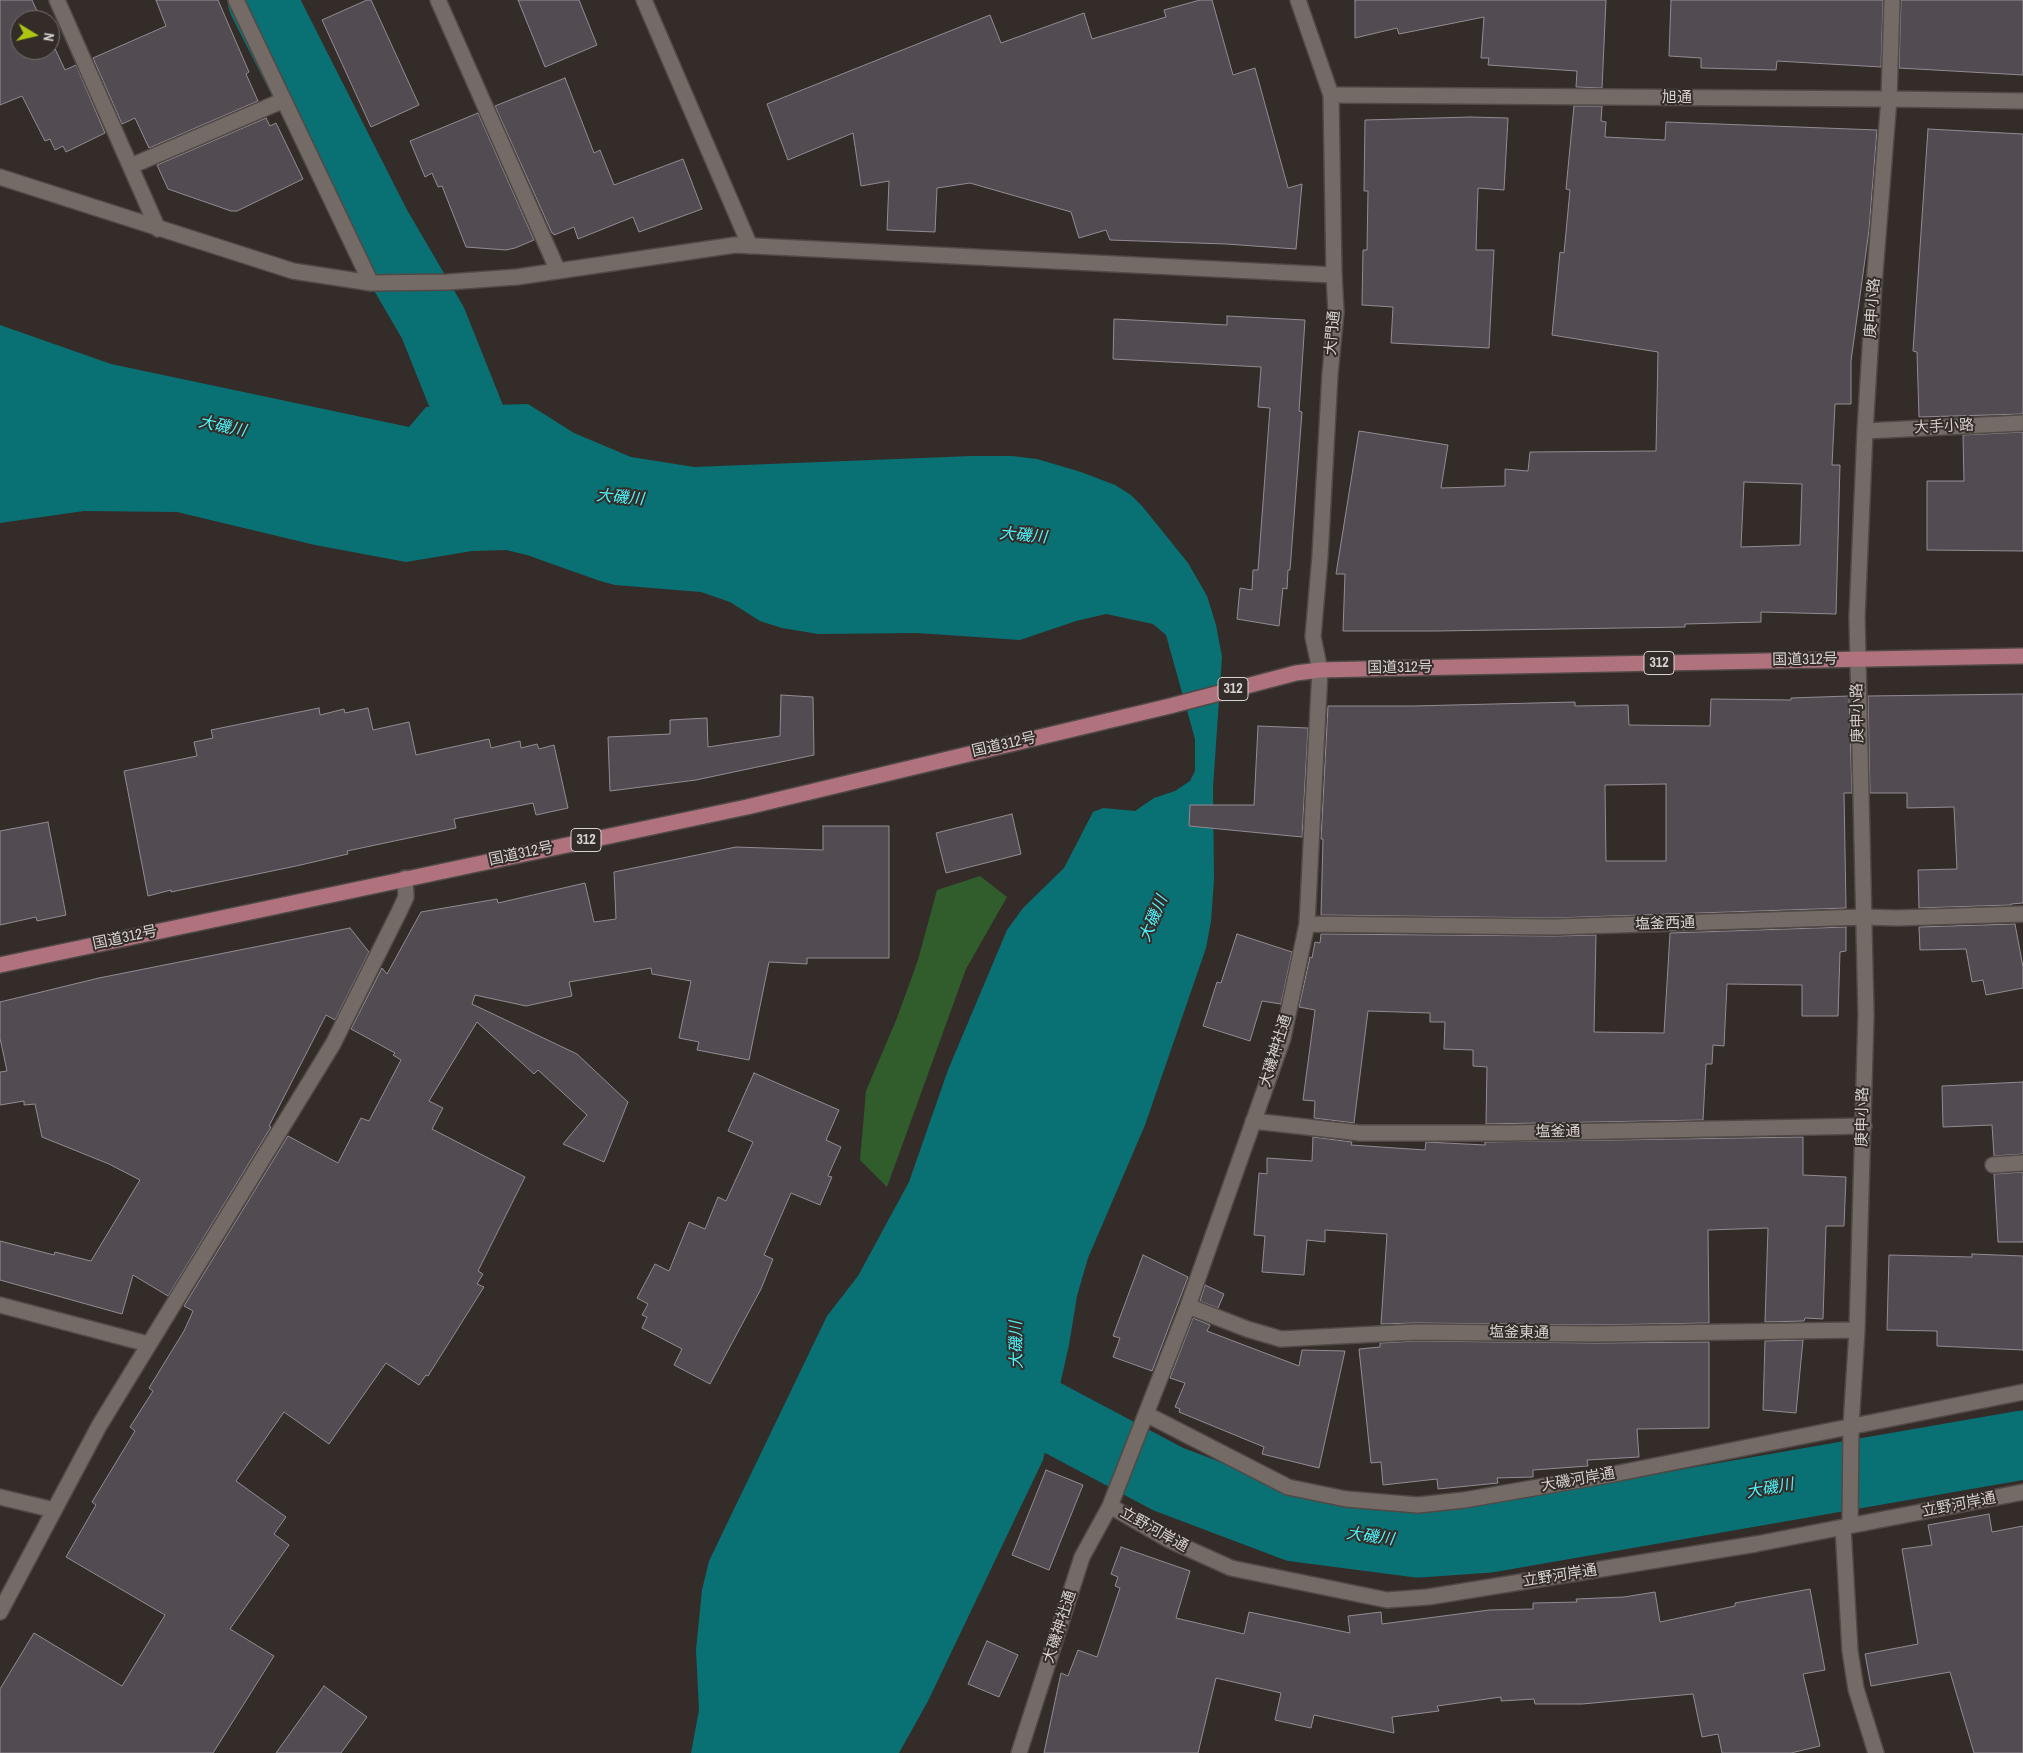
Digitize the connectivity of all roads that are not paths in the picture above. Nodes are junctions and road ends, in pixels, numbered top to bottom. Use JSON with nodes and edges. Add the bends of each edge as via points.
{"nodes":[{"id":1,"x":57,"y":0,"type":"edge"},
{"id":2,"x":236,"y":0,"type":"edge"},
{"id":3,"x":438,"y":0,"type":"edge"},
{"id":4,"x":644,"y":0,"type":"edge"},
{"id":5,"x":1298,"y":0,"type":"edge"},
{"id":6,"x":1892,"y":0,"type":"edge"},
{"id":7,"x":1331,"y":95,"type":"junction"},
{"id":8,"x":1890,"y":99,"type":"junction"},
{"id":9,"x":284,"y":100,"type":"junction"},
{"id":10,"x":2023,"y":101,"type":"edge"},
{"id":11,"x":131,"y":166,"type":"junction"},
{"id":12,"x":0,"y":177,"type":"edge"},
{"id":13,"x":158,"y":228,"type":"junction"},
{"id":14,"x":750,"y":246,"type":"junction"},
{"id":15,"x":558,"y":271,"type":"junction"},
{"id":16,"x":1334,"y":275,"type":"junction"},
{"id":17,"x":370,"y":283,"type":"junction"},
{"id":18,"x":2023,"y":423,"type":"edge"},
{"id":19,"x":1865,"y":431,"type":"junction"},
{"id":20,"x":2023,"y":656,"type":"edge"},
{"id":21,"x":1858,"y":659,"type":"junction"},
{"id":22,"x":1320,"y":670,"type":"junction"},
{"id":23,"x":405,"y":878,"type":"junction"},
{"id":24,"x":2023,"y":914,"type":"edge"},
{"id":25,"x":1864,"y":917,"type":"junction"},
{"id":26,"x":1307,"y":924,"type":"junction"},
{"id":27,"x":0,"y":965,"type":"edge"},
{"id":28,"x":1253,"y":1121,"type":"junction"},
{"id":29,"x":1864,"y":1126,"type":"junction"},
{"id":30,"x":2023,"y":1163,"type":"edge"},
{"id":31,"x":1993,"y":1165,"type":"dead end"},
{"id":32,"x":0,"y":1305,"type":"edge"},
{"id":33,"x":1188,"y":1306,"type":"junction"},
{"id":34,"x":1857,"y":1330,"type":"junction"},
{"id":35,"x":148,"y":1344,"type":"junction"},
{"id":36,"x":2023,"y":1392,"type":"edge"},
{"id":37,"x":1146,"y":1414,"type":"junction"},
{"id":38,"x":1851,"y":1426,"type":"junction"},
{"id":39,"x":2023,"y":1492,"type":"edge"},
{"id":40,"x":0,"y":1497,"type":"edge"},
{"id":41,"x":1110,"y":1506,"type":"junction"},
{"id":42,"x":54,"y":1510,"type":"junction"},
{"id":43,"x":1846,"y":1526,"type":"junction"},
{"id":44,"x":0,"y":1612,"type":"edge"},
{"id":45,"x":1019,"y":1753,"type":"edge"},
{"id":46,"x":1876,"y":1753,"type":"edge"}],
"edges":[{"from":1,"to":11,"type":"street"},
{"from":2,"to":9,"type":"street"},
{"from":3,"to":15,"type":"street"},
{"from":4,"to":14,"type":"street"},
{"from":5,"to":7,"type":"street","name":"大門通"},
{"from":6,"to":8,"type":"street","name":"庚申小路"},
{"from":7,"to":8,"type":"street","name":"旭通"},
{"from":7,"to":16,"type":"street","name":"大門通"},
{"from":8,"to":10,"type":"street","name":"旭通"},
{"from":8,"to":19,"type":"street","name":"庚申小路"},
{"from":9,"to":11,"type":"street"},
{"from":9,"to":17,"type":"street"},
{"from":11,"to":13,"type":"street"},
{"from":12,"to":13,"type":"street"},
{"from":13,"to":17,"type":"street","via":[[293,272]]},
{"from":14,"to":15,"type":"street","via":[[735,245]]},
{"from":14,"to":16,"type":"street"},
{"from":15,"to":17,"type":"street","via":[[448,282]]},
{"from":16,"to":22,"type":"street","name":"大門通","via":[[1336,312],[1312,637]]},
{"from":18,"to":19,"type":"street","name":"大手小路"},
{"from":19,"to":21,"type":"street","name":"庚申小路"},
{"from":20,"to":21,"type":"highway","name":"国道312号","number":"312"},
{"from":21,"to":22,"type":"highway","name":"国道312号","number":"312"},
{"from":21,"to":25,"type":"street","name":"庚申小路"},
{"from":22,"to":23,"type":"highway","name":"国道312号","number":"312","via":[[1296,673],[747,807]]},
{"from":22,"to":26,"type":"street","name":"大磯神社通"},
{"from":23,"to":27,"type":"highway","name":"国道312号","number":"312"},
{"from":23,"to":35,"type":"street","via":[[406,897],[332,1044]]},
{"from":24,"to":25,"type":"street","name":"塩釜西通"},
{"from":25,"to":26,"type":"street","name":"塩釜西通","via":[[1554,927]]},
{"from":25,"to":29,"type":"street","name":"庚申小路"},
{"from":26,"to":28,"type":"street","name":"大磯神社通","via":[[1282,1038]]},
{"from":28,"to":29,"type":"street","name":"塩釜通","via":[[1360,1133]]},
{"from":28,"to":33,"type":"street","name":"大磯神社通"},
{"from":29,"to":34,"type":"street","name":"庚申小路"},
{"from":30,"to":31,"type":"street"},
{"from":32,"to":35,"type":"street"},
{"from":33,"to":34,"type":"street","name":"塩釜東通","via":[[1281,1339],[1416,1332],[1596,1334]]},
{"from":33,"to":37,"type":"street","name":"大磯神社通"},
{"from":34,"to":38,"type":"street","name":"庚申小路"},
{"from":35,"to":42,"type":"street"},
{"from":36,"to":38,"type":"street","name":"大磯河岸通"},
{"from":37,"to":38,"type":"street","name":"大磯河岸通","via":[[1288,1487],[1346,1499],[1418,1505],[1614,1474]]},
{"from":37,"to":41,"type":"street","name":"大磯神社通"},
{"from":38,"to":43,"type":"street","name":"庚申小路"},
{"from":39,"to":43,"type":"street","name":"立野河岸通"},
{"from":40,"to":42,"type":"street"},
{"from":41,"to":43,"type":"street","name":"立野河岸通","via":[[1169,1540],[1231,1568],[1386,1600],[1466,1591],[1756,1544]]},
{"from":41,"to":45,"type":"street","name":"大磯神社通","via":[[1082,1557]]},
{"from":42,"to":44,"type":"street"},
{"from":43,"to":46,"type":"street","name":"庚申小路","via":[[1851,1661],[1856,1689]]}]}
